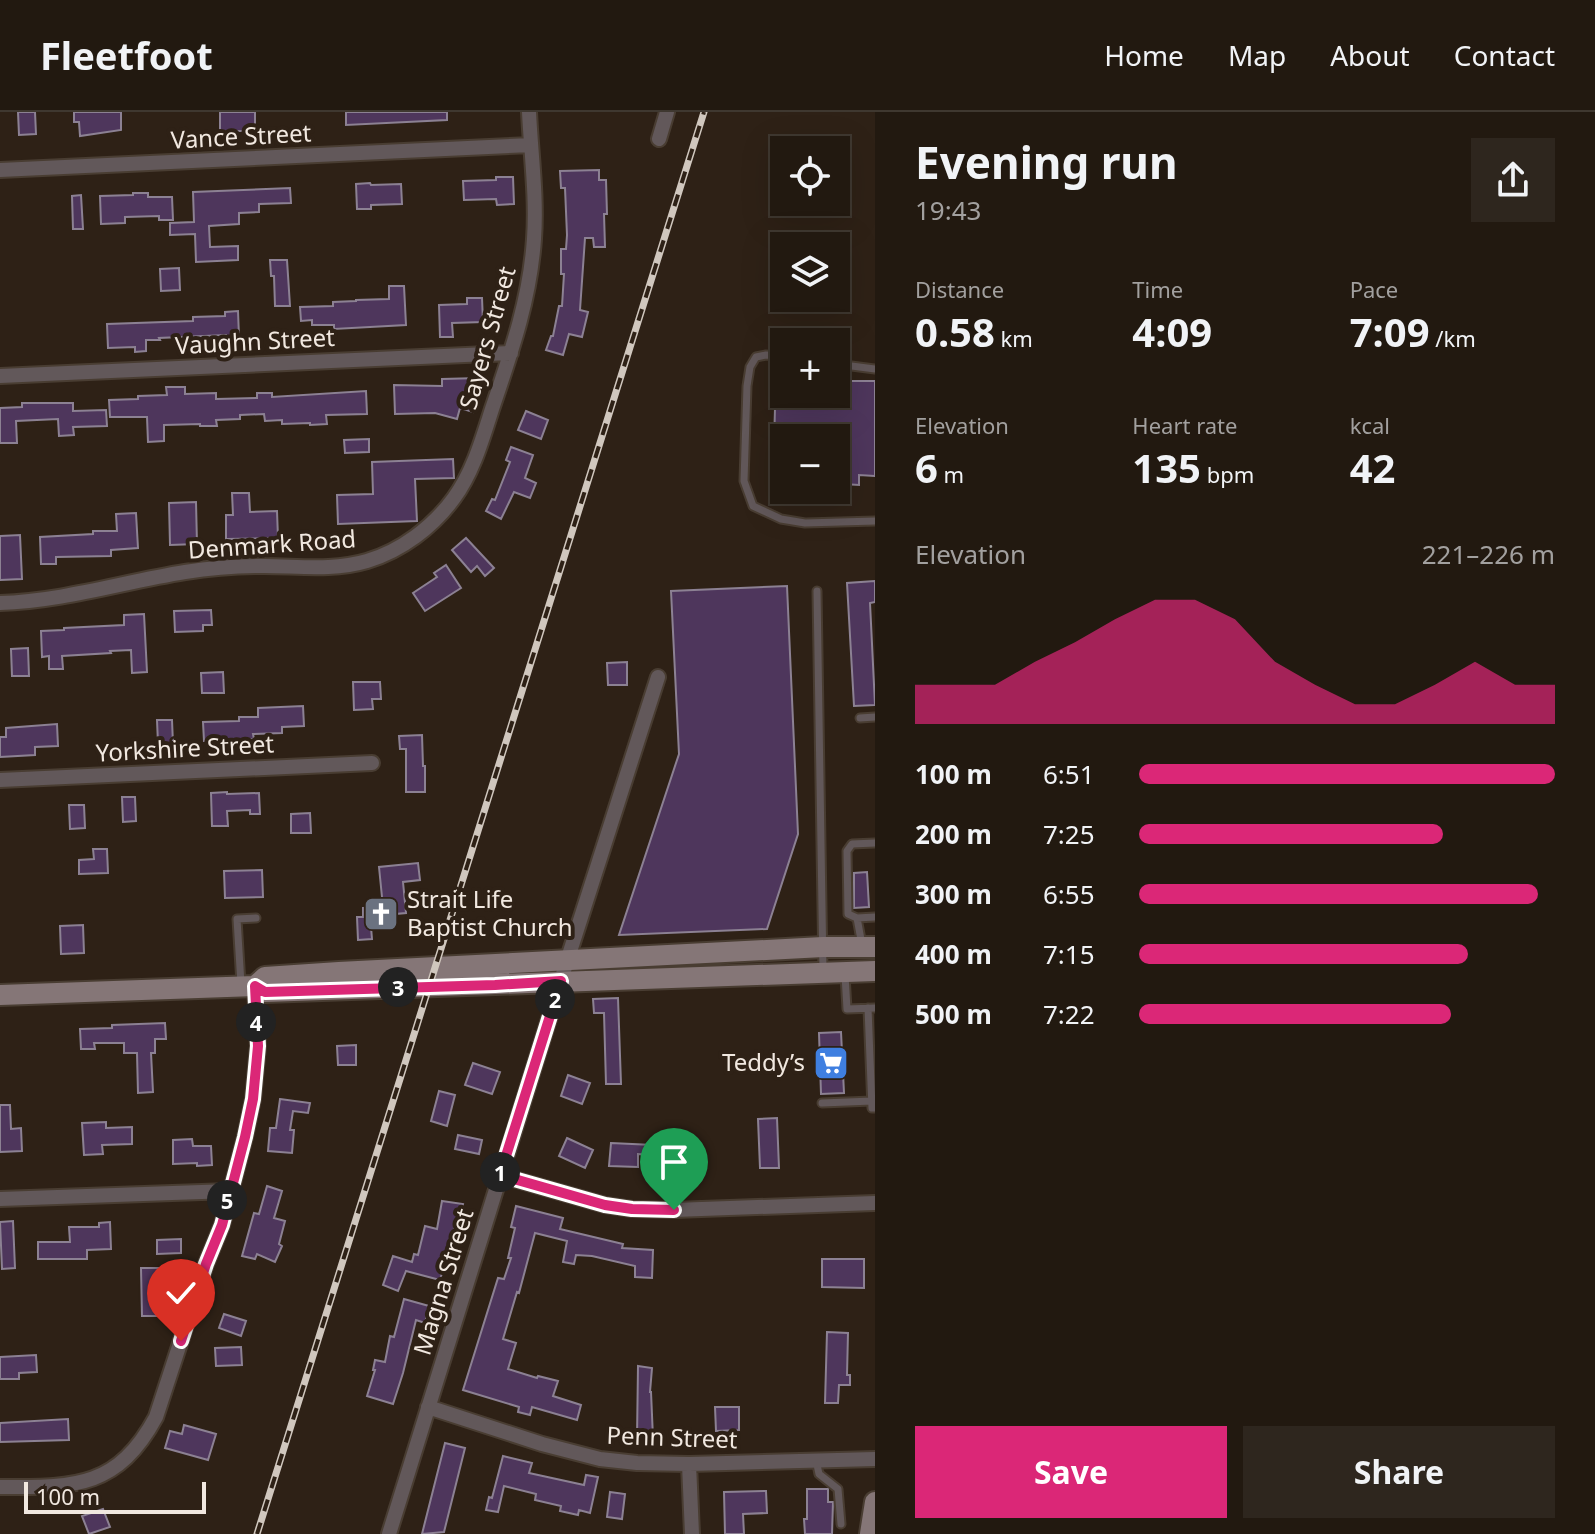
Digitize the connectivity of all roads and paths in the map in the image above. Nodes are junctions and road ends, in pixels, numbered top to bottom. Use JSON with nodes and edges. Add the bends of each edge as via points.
{"nodes":[{"id":1,"x":529,"y":112,"type":"edge"},
{"id":2,"x":667,"y":112,"type":"edge"},
{"id":3,"x":659,"y":139,"type":"dead end"},
{"id":4,"x":531,"y":145,"type":"junction"},
{"id":5,"x":0,"y":170,"type":"edge"},
{"id":6,"x":511,"y":353,"type":"junction"},
{"id":7,"x":770,"y":355,"type":"edge"},
{"id":8,"x":850,"y":366,"type":"edge"},
{"id":9,"x":875,"y":369,"type":"edge"},
{"id":10,"x":0,"y":376,"type":"edge"},
{"id":11,"x":439,"y":516,"type":"joint"},
{"id":12,"x":875,"y":521,"type":"edge"},
{"id":13,"x":817,"y":591,"type":"dead end"},
{"id":14,"x":0,"y":603,"type":"edge"},
{"id":15,"x":658,"y":677,"type":"dead end"},
{"id":16,"x":875,"y":717,"type":"edge"},
{"id":17,"x":860,"y":718,"type":"dead end"},
{"id":18,"x":372,"y":763,"type":"dead end"},
{"id":19,"x":0,"y":780,"type":"edge"},
{"id":20,"x":875,"y":843,"type":"edge"},
{"id":21,"x":875,"y":917,"type":"edge"},
{"id":22,"x":256,"y":918,"type":"dead end"},
{"id":23,"x":857,"y":918,"type":"junction"},
{"id":24,"x":823,"y":947,"type":"junction"},
{"id":25,"x":868,"y":947,"type":"edge"},
{"id":26,"x":564,"y":971,"type":"junction"},
{"id":27,"x":875,"y":971,"type":"edge"},
{"id":28,"x":845,"y":972,"type":"junction"},
{"id":29,"x":823,"y":973,"type":"junction"},
{"id":30,"x":248,"y":986,"type":"junction"},
{"id":31,"x":0,"y":995,"type":"edge"},
{"id":32,"x":872,"y":1008,"type":"edge"},
{"id":33,"x":872,"y":1060,"type":"edge"},
{"id":34,"x":872,"y":1078,"type":"edge"},
{"id":35,"x":822,"y":1103,"type":"dead end"},
{"id":36,"x":873,"y":1104,"type":"edge"},
{"id":37,"x":500,"y":1175,"type":"junction"},
{"id":38,"x":230,"y":1191,"type":"junction"},
{"id":39,"x":0,"y":1199,"type":"edge"},
{"id":40,"x":875,"y":1203,"type":"edge"},
{"id":41,"x":428,"y":1407,"type":"junction"},
{"id":42,"x":875,"y":1459,"type":"edge"},
{"id":43,"x":816,"y":1460,"type":"junction"},
{"id":44,"x":689,"y":1464,"type":"junction"},
{"id":45,"x":0,"y":1487,"type":"edge"},
{"id":46,"x":875,"y":1502,"type":"edge"},
{"id":47,"x":841,"y":1524,"type":"dead end"},
{"id":48,"x":389,"y":1534,"type":"edge"},
{"id":49,"x":692,"y":1534,"type":"edge"},
{"id":50,"x":870,"y":1534,"type":"edge"}],
"edges":[{"from":1,"to":4,"type":"street","name":"Sayers Street"},
{"from":2,"to":3,"type":"street"},
{"from":4,"to":5,"type":"street","name":"Vance Street"},
{"from":4,"to":6,"type":"street","name":"Sayers Street","via":[[532,264]]},
{"from":6,"to":10,"type":"street","name":"Vaughn Street"},
{"from":6,"to":11,"type":"street","name":"Sayers Street","via":[[475,459]]},
{"from":7,"to":12,"type":"lane","via":[[756,357],[747,386],[744,481],[753,506],[805,523]]},
{"from":8,"to":9,"type":"lane"},
{"from":11,"to":14,"type":"street","name":"Denmark Road","via":[[386,554],[345,566],[185,572]]},
{"from":13,"to":24,"type":"lane"},
{"from":15,"to":26,"type":"street","name":"Magna Street"},
{"from":16,"to":17,"type":"lane"},
{"from":18,"to":19,"type":"street","name":"Yorkshire Street"},
{"from":20,"to":23,"type":"lane","via":[[852,844],[847,851],[848,914]]},
{"from":21,"to":23,"type":"lane"},
{"from":22,"to":30,"type":"lane","via":[[237,919]]},
{"from":23,"to":25,"type":"lane"},
{"from":24,"to":25,"type":"main road"},
{"from":24,"to":26,"type":"main road"},
{"from":24,"to":29,"type":"lane"},
{"from":26,"to":29,"type":"main road"},
{"from":26,"to":30,"type":"main road","via":[[495,985],[265,992]]},
{"from":26,"to":37,"type":"street","name":"Magna Street"},
{"from":27,"to":28,"type":"main road"},
{"from":28,"to":29,"type":"main road"},
{"from":28,"to":32,"type":"lane","via":[[847,1009]]},
{"from":30,"to":31,"type":"main road"},
{"from":30,"to":38,"type":"street","via":[[258,1046],[253,1099]]},
{"from":32,"to":33,"type":"lane"},
{"from":33,"to":34,"type":"lane"},
{"from":34,"to":36,"type":"lane"},
{"from":35,"to":36,"type":"lane"},
{"from":37,"to":40,"type":"street","via":[[632,1209]]},
{"from":37,"to":41,"type":"street","name":"Magna Street"},
{"from":38,"to":39,"type":"street"},
{"from":38,"to":45,"type":"street","via":[[156,1417],[144,1439],[115,1468],[95,1478],[55,1487]]},
{"from":41,"to":44,"type":"street","name":"Penn Street","via":[[600,1459]]},
{"from":41,"to":48,"type":"street","name":"Magna Street"},
{"from":42,"to":43,"type":"street","name":"Penn Street"},
{"from":43,"to":44,"type":"street","name":"Penn Street"},
{"from":43,"to":47,"type":"lane","via":[[819,1474],[838,1489]]},
{"from":44,"to":49,"type":"street"},
{"from":46,"to":50,"type":"main road"}]}
